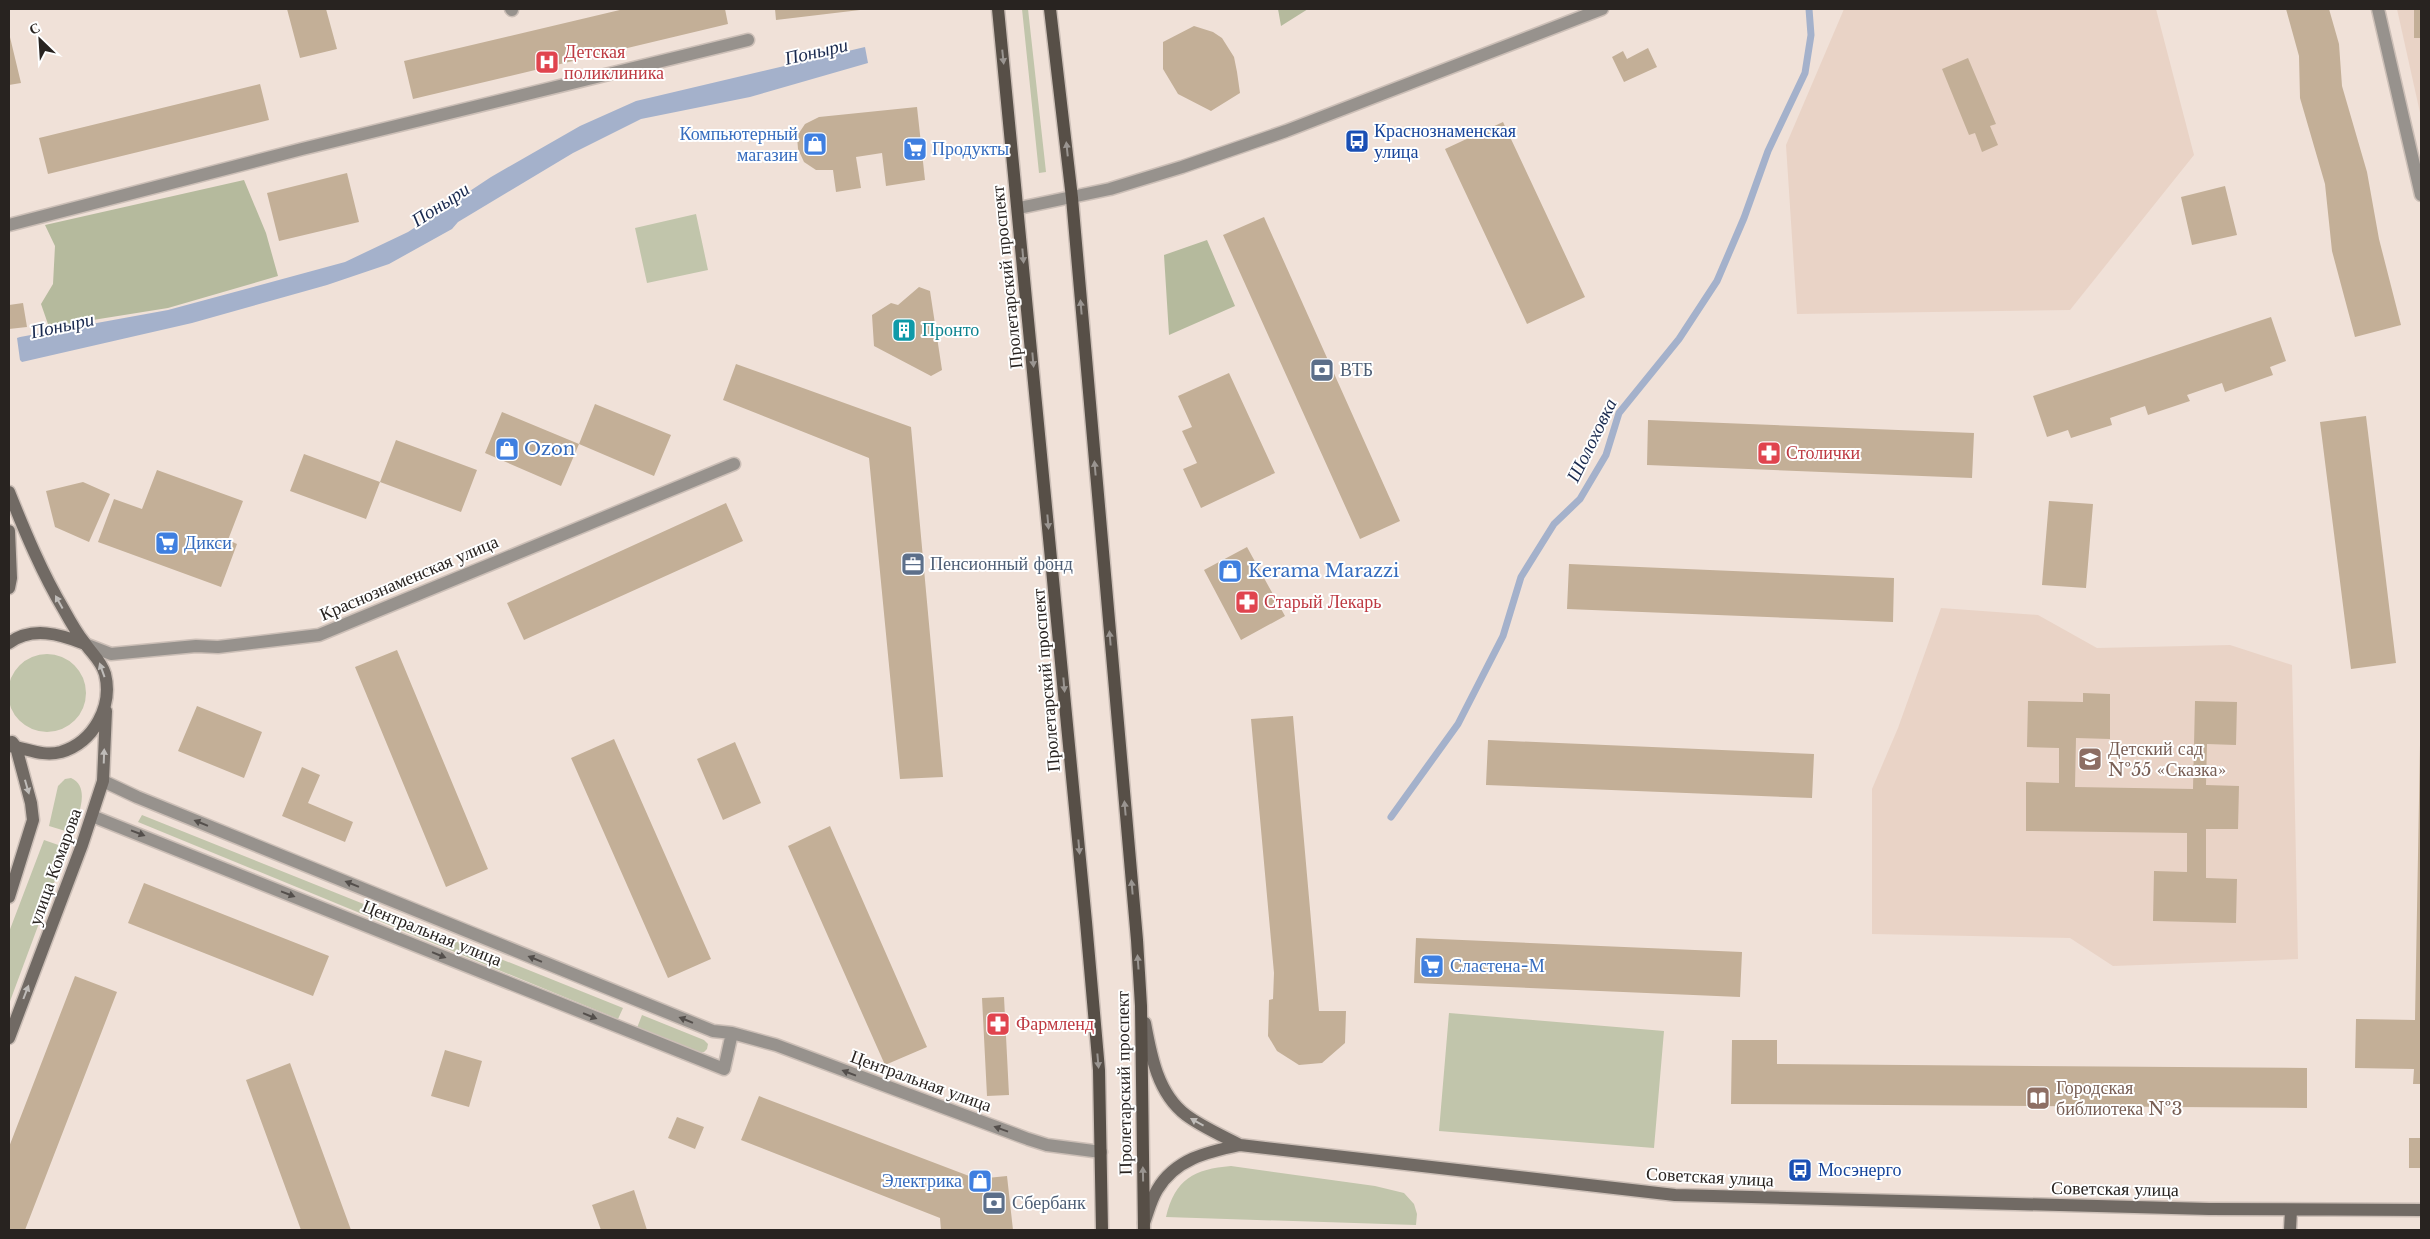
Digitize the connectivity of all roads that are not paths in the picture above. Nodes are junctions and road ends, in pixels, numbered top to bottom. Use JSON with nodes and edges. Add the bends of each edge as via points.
{"nodes":[{"id":1,"x":998,"y":9,"type":"edge"},
{"id":2,"x":1050,"y":9,"type":"edge"},
{"id":3,"x":1602,"y":9,"type":"edge"},
{"id":4,"x":2378,"y":9,"type":"edge"},
{"id":5,"x":748,"y":40,"type":"dead end"},
{"id":6,"x":2421,"y":195,"type":"edge"},
{"id":7,"x":1072,"y":198,"type":"junction"},
{"id":8,"x":1019,"y":208,"type":"junction"},
{"id":9,"x":9,"y":225,"type":"edge"},
{"id":10,"x":734,"y":464,"type":"dead end"},
{"id":11,"x":9,"y":492,"type":"edge"},
{"id":12,"x":9,"y":531,"type":"edge"},
{"id":13,"x":9,"y":588,"type":"edge"},
{"id":14,"x":9,"y":642,"type":"edge"},
{"id":15,"x":84,"y":644,"type":"junction"},
{"id":16,"x":106,"y":702,"type":"junction"},
{"id":17,"x":11,"y":744,"type":"edge"},
{"id":18,"x":103,"y":781,"type":"junction"},
{"id":19,"x":92,"y":816,"type":"junction"},
{"id":20,"x":9,"y":898,"type":"edge"},
{"id":21,"x":1141,"y":1006,"type":"junction"},
{"id":22,"x":732,"y":1033,"type":"junction"},
{"id":23,"x":9,"y":1038,"type":"edge"},
{"id":24,"x":1240,"y":1145,"type":"junction"},
{"id":25,"x":1101,"y":1152,"type":"junction"},
{"id":26,"x":2291,"y":1210,"type":"junction"},
{"id":27,"x":2421,"y":1210,"type":"edge"},
{"id":28,"x":1144,"y":1226,"type":"edge"},
{"id":29,"x":1102,"y":1230,"type":"edge"},
{"id":30,"x":2290,"y":1230,"type":"edge"}],
"edges":[{"from":1,"to":8,"type":"main road","name":"Пролетарский проспект","one_way":true},
{"from":7,"to":2,"type":"main road","name":"Пролетарский проспект","one_way":true},
{"from":3,"to":7,"type":"street","via":[[1286,131],[1182,167]]},
{"from":4,"to":6,"type":"street"},
{"from":5,"to":9,"type":"street","via":[[302,149]]},
{"from":7,"to":8,"type":"street"},
{"from":21,"to":7,"type":"main road","name":"Пролетарский проспект","one_way":true},
{"from":8,"to":25,"type":"main road","name":"Пролетарский проспект","one_way":true,"via":[[1089,951],[1099,1070]]},
{"from":10,"to":15,"type":"street","name":"Краснознаменская улица","via":[[319,635],[218,647],[111,654]]},
{"from":15,"to":11,"type":"main road","name":"улица Комарова","one_way":true,"via":[[49,583]]},
{"from":12,"to":13,"type":"main road"},
{"from":14,"to":15,"type":"main road","via":[[36,633],[58,634]]},
{"from":16,"to":15,"type":"main road","name":"улица Комарова","one_way":true,"via":[[105,674],[97,657]]},
{"from":16,"to":17,"type":"main road","via":[[99,723],[75,746],[43,754]]},
{"from":18,"to":16,"type":"main road","name":"улица Комарова","one_way":true},
{"from":17,"to":20,"type":"main road","name":"улица Комарова","one_way":true,"via":[[31,803],[32,820]]},
{"from":18,"to":19,"type":"main road","name":"улица Комарова"},
{"from":22,"to":18,"type":"street","name":"Центральная улица","one_way":true,"via":[[705,1028]]},
{"from":19,"to":22,"type":"street","name":"Центральная улица","one_way":true,"via":[[724,1069]]},
{"from":23,"to":19,"type":"main road","name":"улица Комарова","one_way":true},
{"from":24,"to":21,"type":"main road","one_way":true,"via":[[1187,1116],[1175,1104],[1152,1059]]},
{"from":28,"to":21,"type":"main road","name":"Пролетарский проспект","one_way":true},
{"from":25,"to":22,"type":"street","name":"Центральная улица","one_way":true,"via":[[1047,1145],[776,1045]]},
{"from":24,"to":26,"type":"main road","name":"Советская улица","via":[[1675,1195]]},
{"from":24,"to":28,"type":"main road","via":[[1197,1155],[1182,1164],[1157,1190]]},
{"from":25,"to":29,"type":"main road","name":"Пролетарский проспект"},
{"from":26,"to":27,"type":"main road","name":"Советская улица"},
{"from":26,"to":30,"type":"main road"}]}
